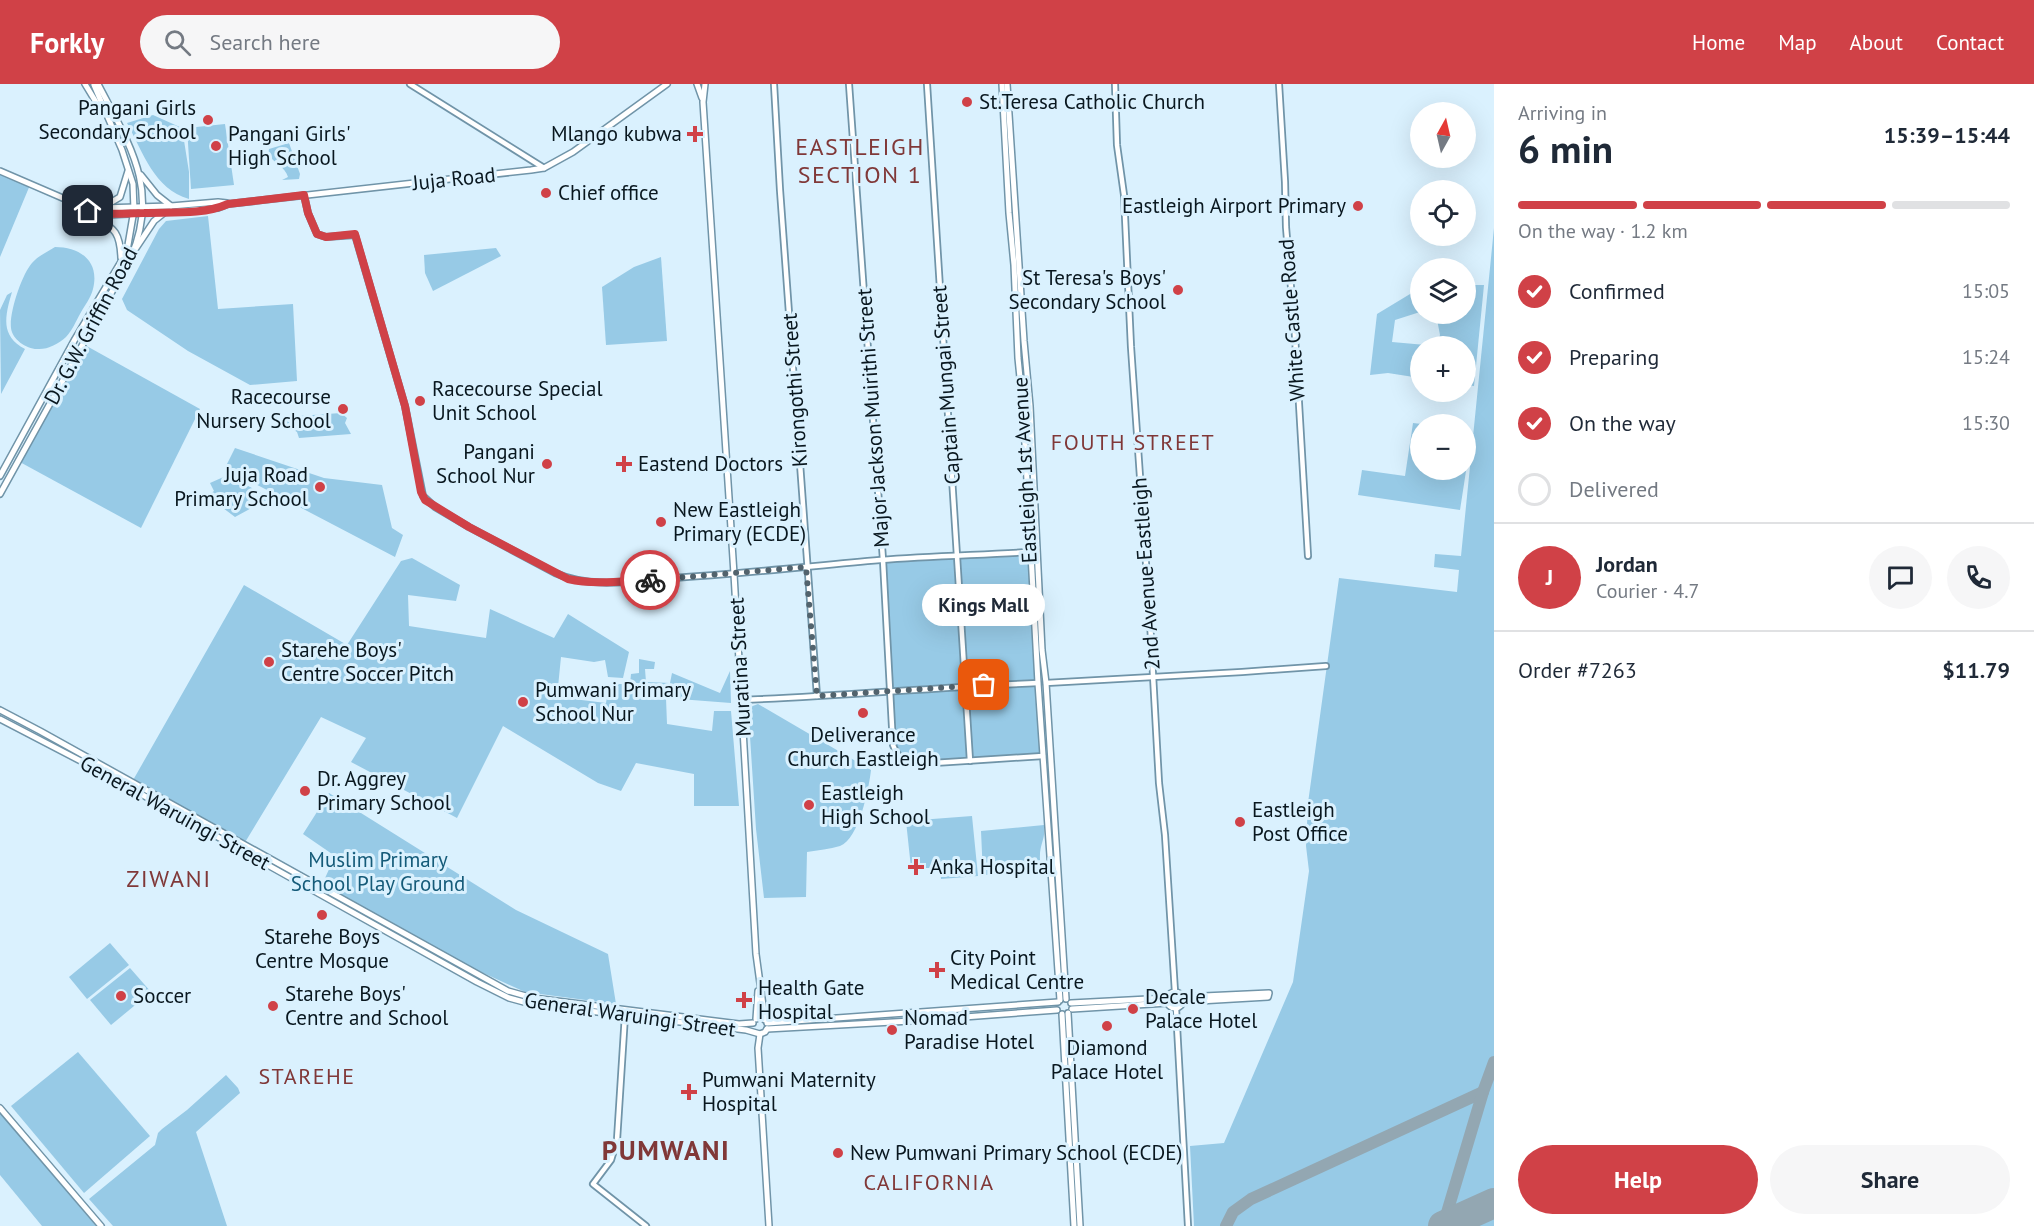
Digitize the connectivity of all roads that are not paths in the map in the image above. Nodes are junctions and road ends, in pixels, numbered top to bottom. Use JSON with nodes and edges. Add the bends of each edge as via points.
{"nodes":[{"id":1,"x":85,"y":84,"type":"edge"},
{"id":2,"x":95,"y":84,"type":"edge"},
{"id":3,"x":410,"y":84,"type":"edge"},
{"id":4,"x":667,"y":84,"type":"edge"},
{"id":5,"x":672,"y":84,"type":"edge"},
{"id":6,"x":697,"y":84,"type":"edge"},
{"id":7,"x":705,"y":84,"type":"edge"},
{"id":8,"x":774,"y":84,"type":"edge"},
{"id":9,"x":849,"y":84,"type":"edge"},
{"id":10,"x":927,"y":84,"type":"edge"},
{"id":11,"x":1002,"y":84,"type":"edge"},
{"id":12,"x":1007,"y":84,"type":"edge"},
{"id":13,"x":1115,"y":84,"type":"edge"},
{"id":14,"x":1279,"y":84,"type":"edge"},
{"id":15,"x":657,"y":91,"type":"junction"},
{"id":16,"x":703,"y":102,"type":"junction"},
{"id":17,"x":112,"y":129,"type":"junction"},
{"id":18,"x":128,"y":168,"type":"junction"},
{"id":19,"x":544,"y":168,"type":"junction"},
{"id":20,"x":0,"y":171,"type":"edge"},
{"id":21,"x":140,"y":174,"type":"junction"},
{"id":22,"x":304,"y":195,"type":"junction"},
{"id":23,"x":65,"y":199,"type":"junction"},
{"id":24,"x":228,"y":204,"type":"junction"},
{"id":25,"x":171,"y":206,"type":"junction"},
{"id":26,"x":101,"y":208,"type":"junction"},
{"id":27,"x":143,"y":210,"type":"junction"},
{"id":28,"x":88,"y":211,"type":"junction"},
{"id":29,"x":134,"y":211,"type":"junction"},
{"id":30,"x":165,"y":213,"type":"junction"},
{"id":31,"x":135,"y":249,"type":"junction"},
{"id":32,"x":122,"y":260,"type":"junction"},
{"id":33,"x":0,"y":476,"type":"edge"},
{"id":34,"x":0,"y":494,"type":"edge"},
{"id":35,"x":1030,"y":552,"type":"junction"},
{"id":36,"x":958,"y":556,"type":"junction"},
{"id":37,"x":1308,"y":556,"type":"dead end"},
{"id":38,"x":883,"y":560,"type":"junction"},
{"id":39,"x":806,"y":567,"type":"junction"},
{"id":40,"x":734,"y":574,"type":"junction"},
{"id":41,"x":1326,"y":666,"type":"dead end"},
{"id":42,"x":1153,"y":676,"type":"junction"},
{"id":43,"x":1038,"y":683,"type":"junction"},
{"id":44,"x":1046,"y":683,"type":"junction"},
{"id":45,"x":966,"y":686,"type":"junction"},
{"id":46,"x":890,"y":691,"type":"junction"},
{"id":47,"x":817,"y":696,"type":"junction"},
{"id":48,"x":742,"y":700,"type":"junction"},
{"id":49,"x":0,"y":710,"type":"edge"},
{"id":50,"x":0,"y":719,"type":"edge"},
{"id":51,"x":1043,"y":756,"type":"junction"},
{"id":52,"x":970,"y":761,"type":"junction"},
{"id":53,"x":759,"y":980,"type":"junction"},
{"id":54,"x":1175,"y":993,"type":"junction"},
{"id":55,"x":1182,"y":1000,"type":"junction"},
{"id":56,"x":1168,"y":1001,"type":"junction"},
{"id":57,"x":1064,"y":1006,"type":"junction"},
{"id":58,"x":1176,"y":1008,"type":"junction"},
{"id":59,"x":910,"y":1013,"type":"junction"},
{"id":60,"x":625,"y":1015,"type":"junction"},
{"id":61,"x":755,"y":1021,"type":"junction"},
{"id":62,"x":911,"y":1021,"type":"junction"},
{"id":63,"x":766,"y":1024,"type":"junction"},
{"id":64,"x":758,"y":1033,"type":"junction"},
{"id":65,"x":0,"y":1108,"type":"edge"},
{"id":66,"x":101,"y":1226,"type":"edge"},
{"id":67,"x":646,"y":1226,"type":"edge"},
{"id":68,"x":769,"y":1226,"type":"edge"},
{"id":69,"x":1074,"y":1226,"type":"edge"},
{"id":70,"x":1080,"y":1226,"type":"edge"},
{"id":71,"x":1188,"y":1226,"type":"edge"}],
"edges":[{"from":1,"to":17,"type":"main road","name":"Dr. G.W. Griffin Road"},
{"from":2,"to":17,"type":"main road","name":"Dr. G.W. Griffin Road"},
{"from":2,"to":21,"type":"main road","name":"Dr. G.W. Griffin Road","via":[[119,125]]},
{"from":3,"to":19,"type":"street"},
{"from":4,"to":15,"type":"main road","name":"Juja Road"},
{"from":5,"to":15,"type":"main road","name":"Juja Road"},
{"from":6,"to":16,"type":"main road","name":"Muratina Street"},
{"from":7,"to":16,"type":"main road","name":"Muratina Street"},
{"from":8,"to":39,"type":"street","name":"Kirongothi Street"},
{"from":9,"to":38,"type":"street","name":"Major Jackson Muirithi Street"},
{"from":10,"to":36,"type":"street","name":"Captain Mungai Street"},
{"from":11,"to":35,"type":"main road","name":"Eastleigh 1st Avenue"},
{"from":12,"to":44,"type":"main road","name":"Eastleigh 1st Avenue"},
{"from":13,"to":42,"type":"street","name":"2nd Avenue Eastleigh"},
{"from":14,"to":37,"type":"street","name":"White Castle Road"},
{"from":15,"to":19,"type":"main road","name":"Juja Road","via":[[573,152]]},
{"from":16,"to":40,"type":"main road","name":"Muratina Street"},
{"from":17,"to":18,"type":"main road","name":"Dr. G.W. Griffin Road"},
{"from":18,"to":26,"type":"main road","via":[[120,197]]},
{"from":18,"to":29,"type":"main road","name":"Dr. G.W. Griffin Road"},
{"from":19,"to":22,"type":"main road","name":"Juja Road"},
{"from":20,"to":23,"type":"main road","name":"Juja Road"},
{"from":21,"to":25,"type":"main road"},
{"from":21,"to":27,"type":"main road","name":"Dr. G.W. Griffin Road"},
{"from":22,"to":24,"type":"main road","name":"Juja Road"},
{"from":22,"to":40,"type":"street","via":[[317,234],[355,234],[405,406],[423,496],[429,503],[568,579],[609,582]]},
{"from":23,"to":26,"type":"main road","name":"Juja Road"},
{"from":23,"to":28,"type":"main road","name":"Juja Road"},
{"from":24,"to":25,"type":"main road","name":"Juja Road"},
{"from":24,"to":30,"type":"main road","name":"Juja Road"},
{"from":25,"to":27,"type":"main road","name":"Juja Road"},
{"from":26,"to":29,"type":"main road","name":"Juja Road"},
{"from":27,"to":29,"type":"main road","name":"Juja Road"},
{"from":27,"to":30,"type":"main road","name":"Juja Road"},
{"from":27,"to":31,"type":"main road","name":"Dr. G.W. Griffin Road"},
{"from":28,"to":29,"type":"main road","name":"Juja Road"},
{"from":28,"to":32,"type":"main road","via":[[116,231]]},
{"from":29,"to":32,"type":"main road","name":"Dr. G.W. Griffin Road"},
{"from":30,"to":31,"type":"main road","via":[[154,221]]},
{"from":31,"to":34,"type":"main road","name":"Dr. G.W. Griffin Road"},
{"from":32,"to":33,"type":"main road","name":"Dr. G.W. Griffin Road"},
{"from":35,"to":36,"type":"street"},
{"from":35,"to":43,"type":"main road","name":"Eastleigh 1st Avenue"},
{"from":36,"to":38,"type":"street"},
{"from":36,"to":45,"type":"street","name":"Captain Mungai Street"},
{"from":38,"to":39,"type":"street"},
{"from":38,"to":46,"type":"street","name":"Major Jackson Muirithi Street"},
{"from":39,"to":40,"type":"street"},
{"from":39,"to":47,"type":"street","name":"Kirongothi Street"},
{"from":40,"to":48,"type":"main road","name":"Muratina Street"},
{"from":41,"to":42,"type":"street"},
{"from":42,"to":44,"type":"street"},
{"from":42,"to":54,"type":"street","name":"2nd Avenue Eastleigh"},
{"from":43,"to":45,"type":"street"},
{"from":43,"to":51,"type":"main road","name":"Eastleigh 1st Avenue"},
{"from":44,"to":57,"type":"main road","name":"Eastleigh 1st Avenue"},
{"from":45,"to":46,"type":"street"},
{"from":45,"to":52,"type":"street","name":"Captain Mungai Street"},
{"from":46,"to":47,"type":"street"},
{"from":46,"to":52,"type":"street","name":"Major Jackson Muirithi Street","via":[[891,732],[902,759],[929,764]]},
{"from":47,"to":48,"type":"street"},
{"from":48,"to":53,"type":"main road","name":"Muratina Street"},
{"from":49,"to":61,"type":"main road","name":"General Waruingi Street","via":[[508,991],[533,998],[739,1024]]},
{"from":50,"to":60,"type":"main road","name":"General Waruingi Street","via":[[491,990],[531,1004]]},
{"from":51,"to":52,"type":"street"},
{"from":51,"to":57,"type":"main road","name":"Eastleigh 1st Avenue"},
{"from":53,"to":61,"type":"main road","name":"Muratina Street"},
{"from":53,"to":63,"type":"main road","name":"Muratina Street"},
{"from":54,"to":55,"type":"main road"},
{"from":54,"to":56,"type":"main road","via":[[1170,994]]},
{"from":55,"to":55,"type":"main road","via":[[1269,993],[1268,997]]},
{"from":55,"to":58,"type":"main road"},
{"from":56,"to":57,"type":"main road","name":"General Waruingi Street"},
{"from":56,"to":58,"type":"main road"},
{"from":57,"to":59,"type":"main road","name":"General Waruingi Street"},
{"from":57,"to":62,"type":"main road","name":"General Waruingi Street"},
{"from":57,"to":69,"type":"main road"},
{"from":57,"to":70,"type":"main road"},
{"from":58,"to":71,"type":"street"},
{"from":59,"to":62,"type":"main road"},
{"from":59,"to":63,"type":"main road","name":"General Waruingi Street"},
{"from":60,"to":64,"type":"main road","name":"General Waruingi Street"},
{"from":60,"to":67,"type":"street","via":[[617,1140],[611,1160],[593,1184]]},
{"from":61,"to":63,"type":"main road","name":"General Waruingi Street"},
{"from":61,"to":64,"type":"main road","via":[[753,1028]]},
{"from":62,"to":63,"type":"main road","name":"General Waruingi Street"},
{"from":63,"to":64,"type":"main road","via":[[765,1032]]},
{"from":64,"to":68,"type":"main road"},
{"from":65,"to":66,"type":"main road"}]}
